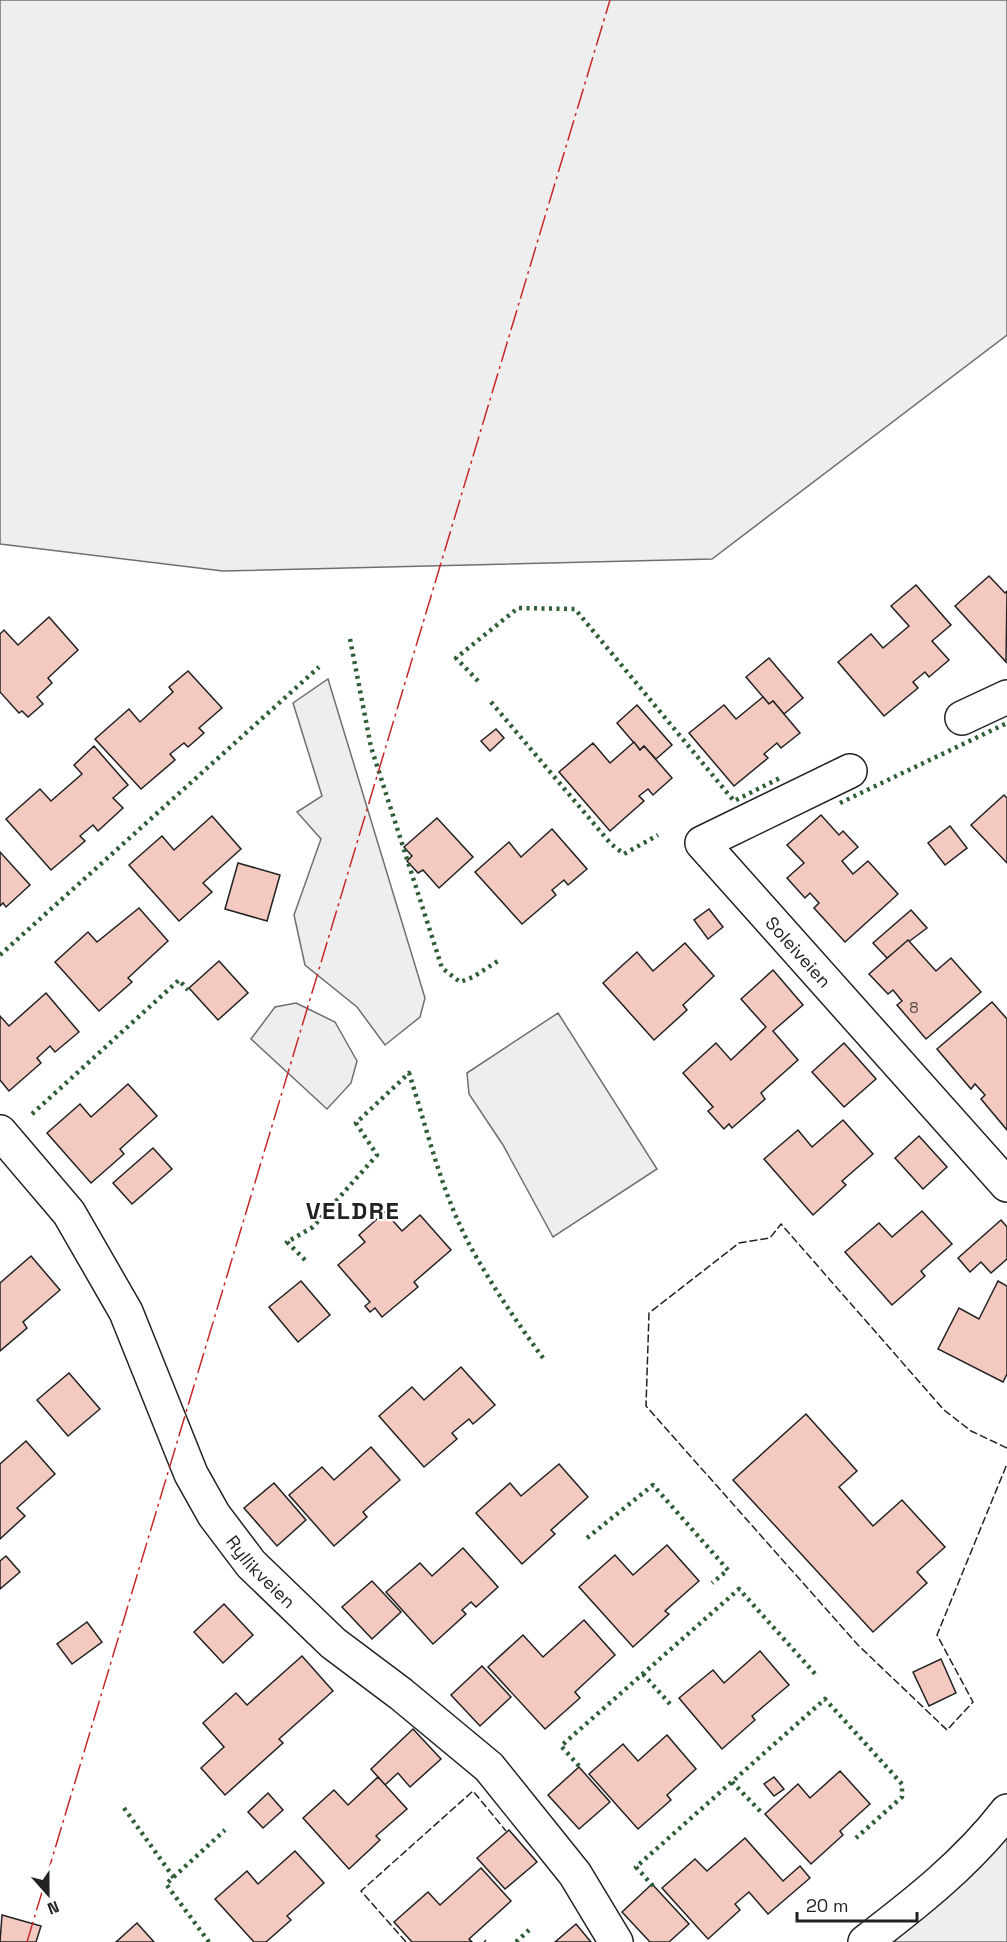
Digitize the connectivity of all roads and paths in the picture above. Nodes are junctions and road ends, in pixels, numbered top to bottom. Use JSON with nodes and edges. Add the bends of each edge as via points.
{"nodes":[{"id":1,"x":1007,"y":697,"type":"edge"},
{"id":2,"x":962,"y":718,"type":"dead end"},
{"id":3,"x":850,"y":771,"type":"dead end"},
{"id":4,"x":0,"y":1132,"type":"edge"},
{"id":5,"x":1007,"y":1185,"type":"edge"},
{"id":6,"x":1007,"y":1811,"type":"edge"},
{"id":7,"x":616,"y":1942,"type":"edge"},
{"id":8,"x":865,"y":1942,"type":"edge"}],
"edges":[{"from":1,"to":2,"type":"street"},
{"from":3,"to":5,"type":"street","name":"Soleiveien","via":[[702,843]]},
{"from":4,"to":7,"type":"street","name":"Ryllikveien","via":[[69,1213],[126,1312],[191,1474],[220,1523],[251,1564],[333,1643],[489,1767],[575,1874]]},
{"from":6,"to":8,"type":"street","via":[[985,1840],[920,1900]]}]}
